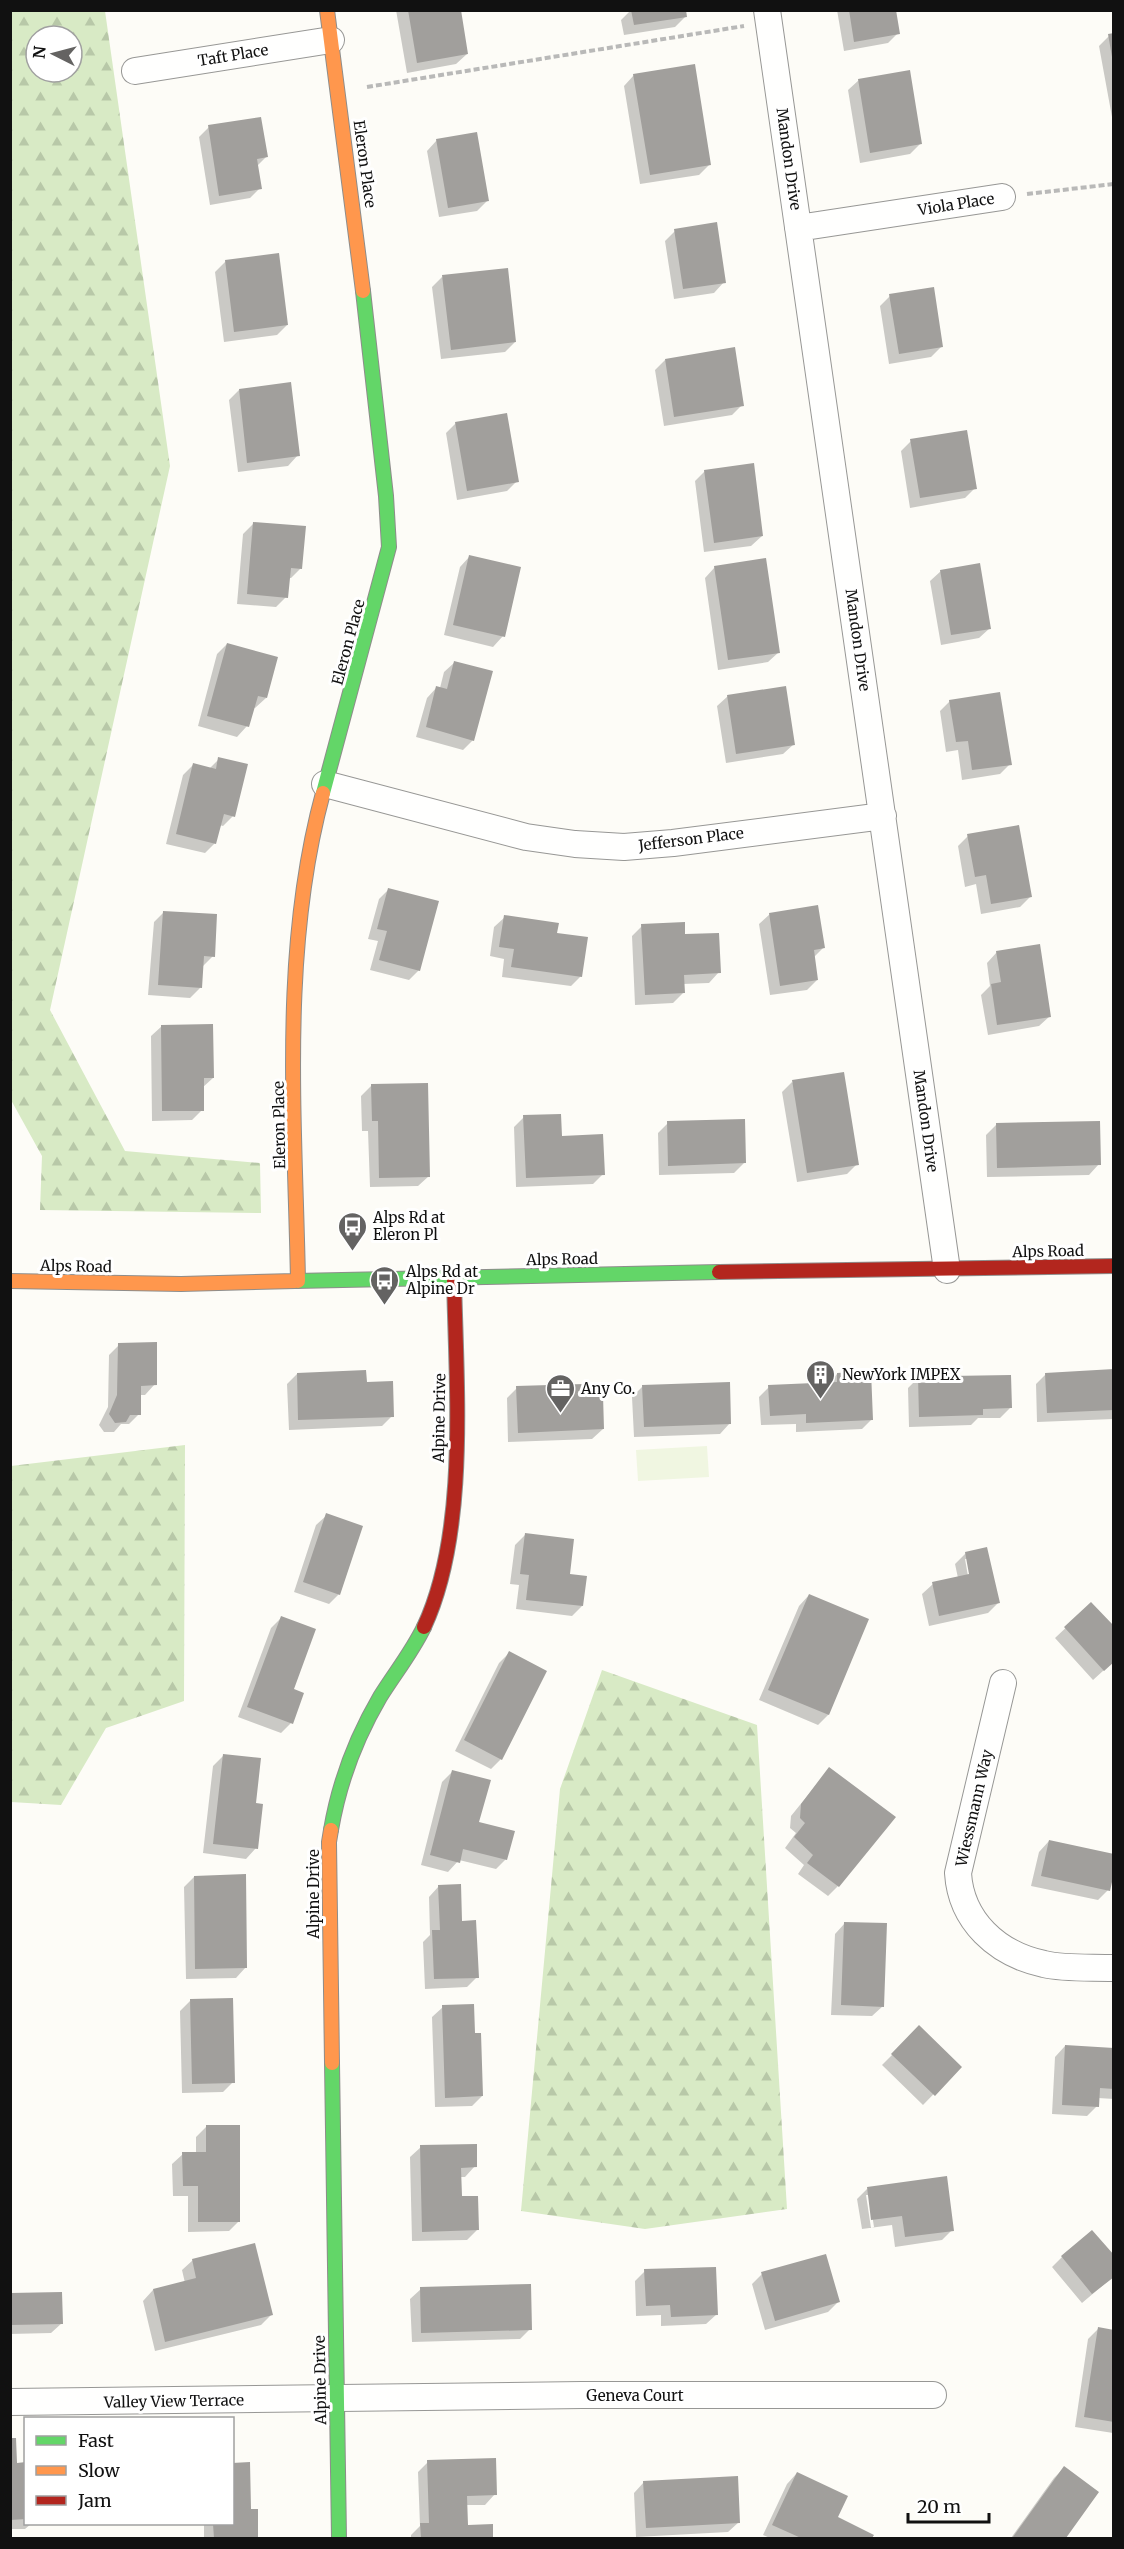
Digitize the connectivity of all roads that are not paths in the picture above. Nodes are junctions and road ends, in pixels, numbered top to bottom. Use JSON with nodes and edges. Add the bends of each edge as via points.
{"nodes":[{"id":1,"x":327,"y":10,"type":"edge"},
{"id":2,"x":768,"y":16,"type":"edge"},
{"id":3,"x":331,"y":40,"type":"junction"},
{"id":4,"x":135,"y":71,"type":"dead end"},
{"id":5,"x":1002,"y":197,"type":"road end"},
{"id":6,"x":798,"y":228,"type":"junction"},
{"id":7,"x":325,"y":784,"type":"junction"},
{"id":8,"x":883,"y":816,"type":"junction"},
{"id":9,"x":1113,"y":1266,"type":"edge"},
{"id":10,"x":947,"y":1270,"type":"junction"},
{"id":11,"x":454,"y":1278,"type":"junction"},
{"id":12,"x":10,"y":1281,"type":"edge"},
{"id":13,"x":298,"y":1281,"type":"junction"},
{"id":14,"x":1004,"y":1683,"type":"dead end"},
{"id":15,"x":1113,"y":1968,"type":"edge"},
{"id":16,"x":933,"y":2395,"type":"dead end"},
{"id":17,"x":337,"y":2399,"type":"junction"},
{"id":18,"x":10,"y":2402,"type":"edge"},
{"id":19,"x":339,"y":2538,"type":"edge"}],
"edges":[{"from":1,"to":3,"type":"street","name":"Eleron Place"},
{"from":2,"to":6,"type":"street","name":"Mandon Drive"},
{"from":3,"to":4,"type":"street","name":"Taft Place"},
{"from":3,"to":7,"type":"street","name":"Eleron Place","via":[[365,286],[382,474],[389,511],[389,547]]},
{"from":5,"to":6,"type":"street","name":"Viola Place"},
{"from":6,"to":8,"type":"street","name":"Mandon Drive"},
{"from":7,"to":8,"type":"street","name":"Jefferson Place","via":[[526,837],[624,847]]},
{"from":7,"to":13,"type":"street","name":"Eleron Place","via":[[301,907],[296,963]]},
{"from":8,"to":10,"type":"street","name":"Mandon Drive"},
{"from":9,"to":10,"type":"street","name":"Alps Road"},
{"from":10,"to":11,"type":"street","name":"Alps Road"},
{"from":11,"to":13,"type":"street","name":"Alps Road"},
{"from":11,"to":17,"type":"street","name":"Alpine Drive","via":[[457,1426],[450,1551],[428,1620],[354,1745],[339,1787],[329,1842]]},
{"from":12,"to":13,"type":"street","name":"Alps Road"},
{"from":14,"to":15,"type":"street","name":"Wiessmann Way","via":[[958,1873],[966,1910],[994,1941],[1017,1955],[1045,1964]]},
{"from":16,"to":17,"type":"street","name":"Geneva Court"},
{"from":17,"to":18,"type":"street","name":"Valley View Terrace"},
{"from":17,"to":19,"type":"street","name":"Alpine Drive"}]}
